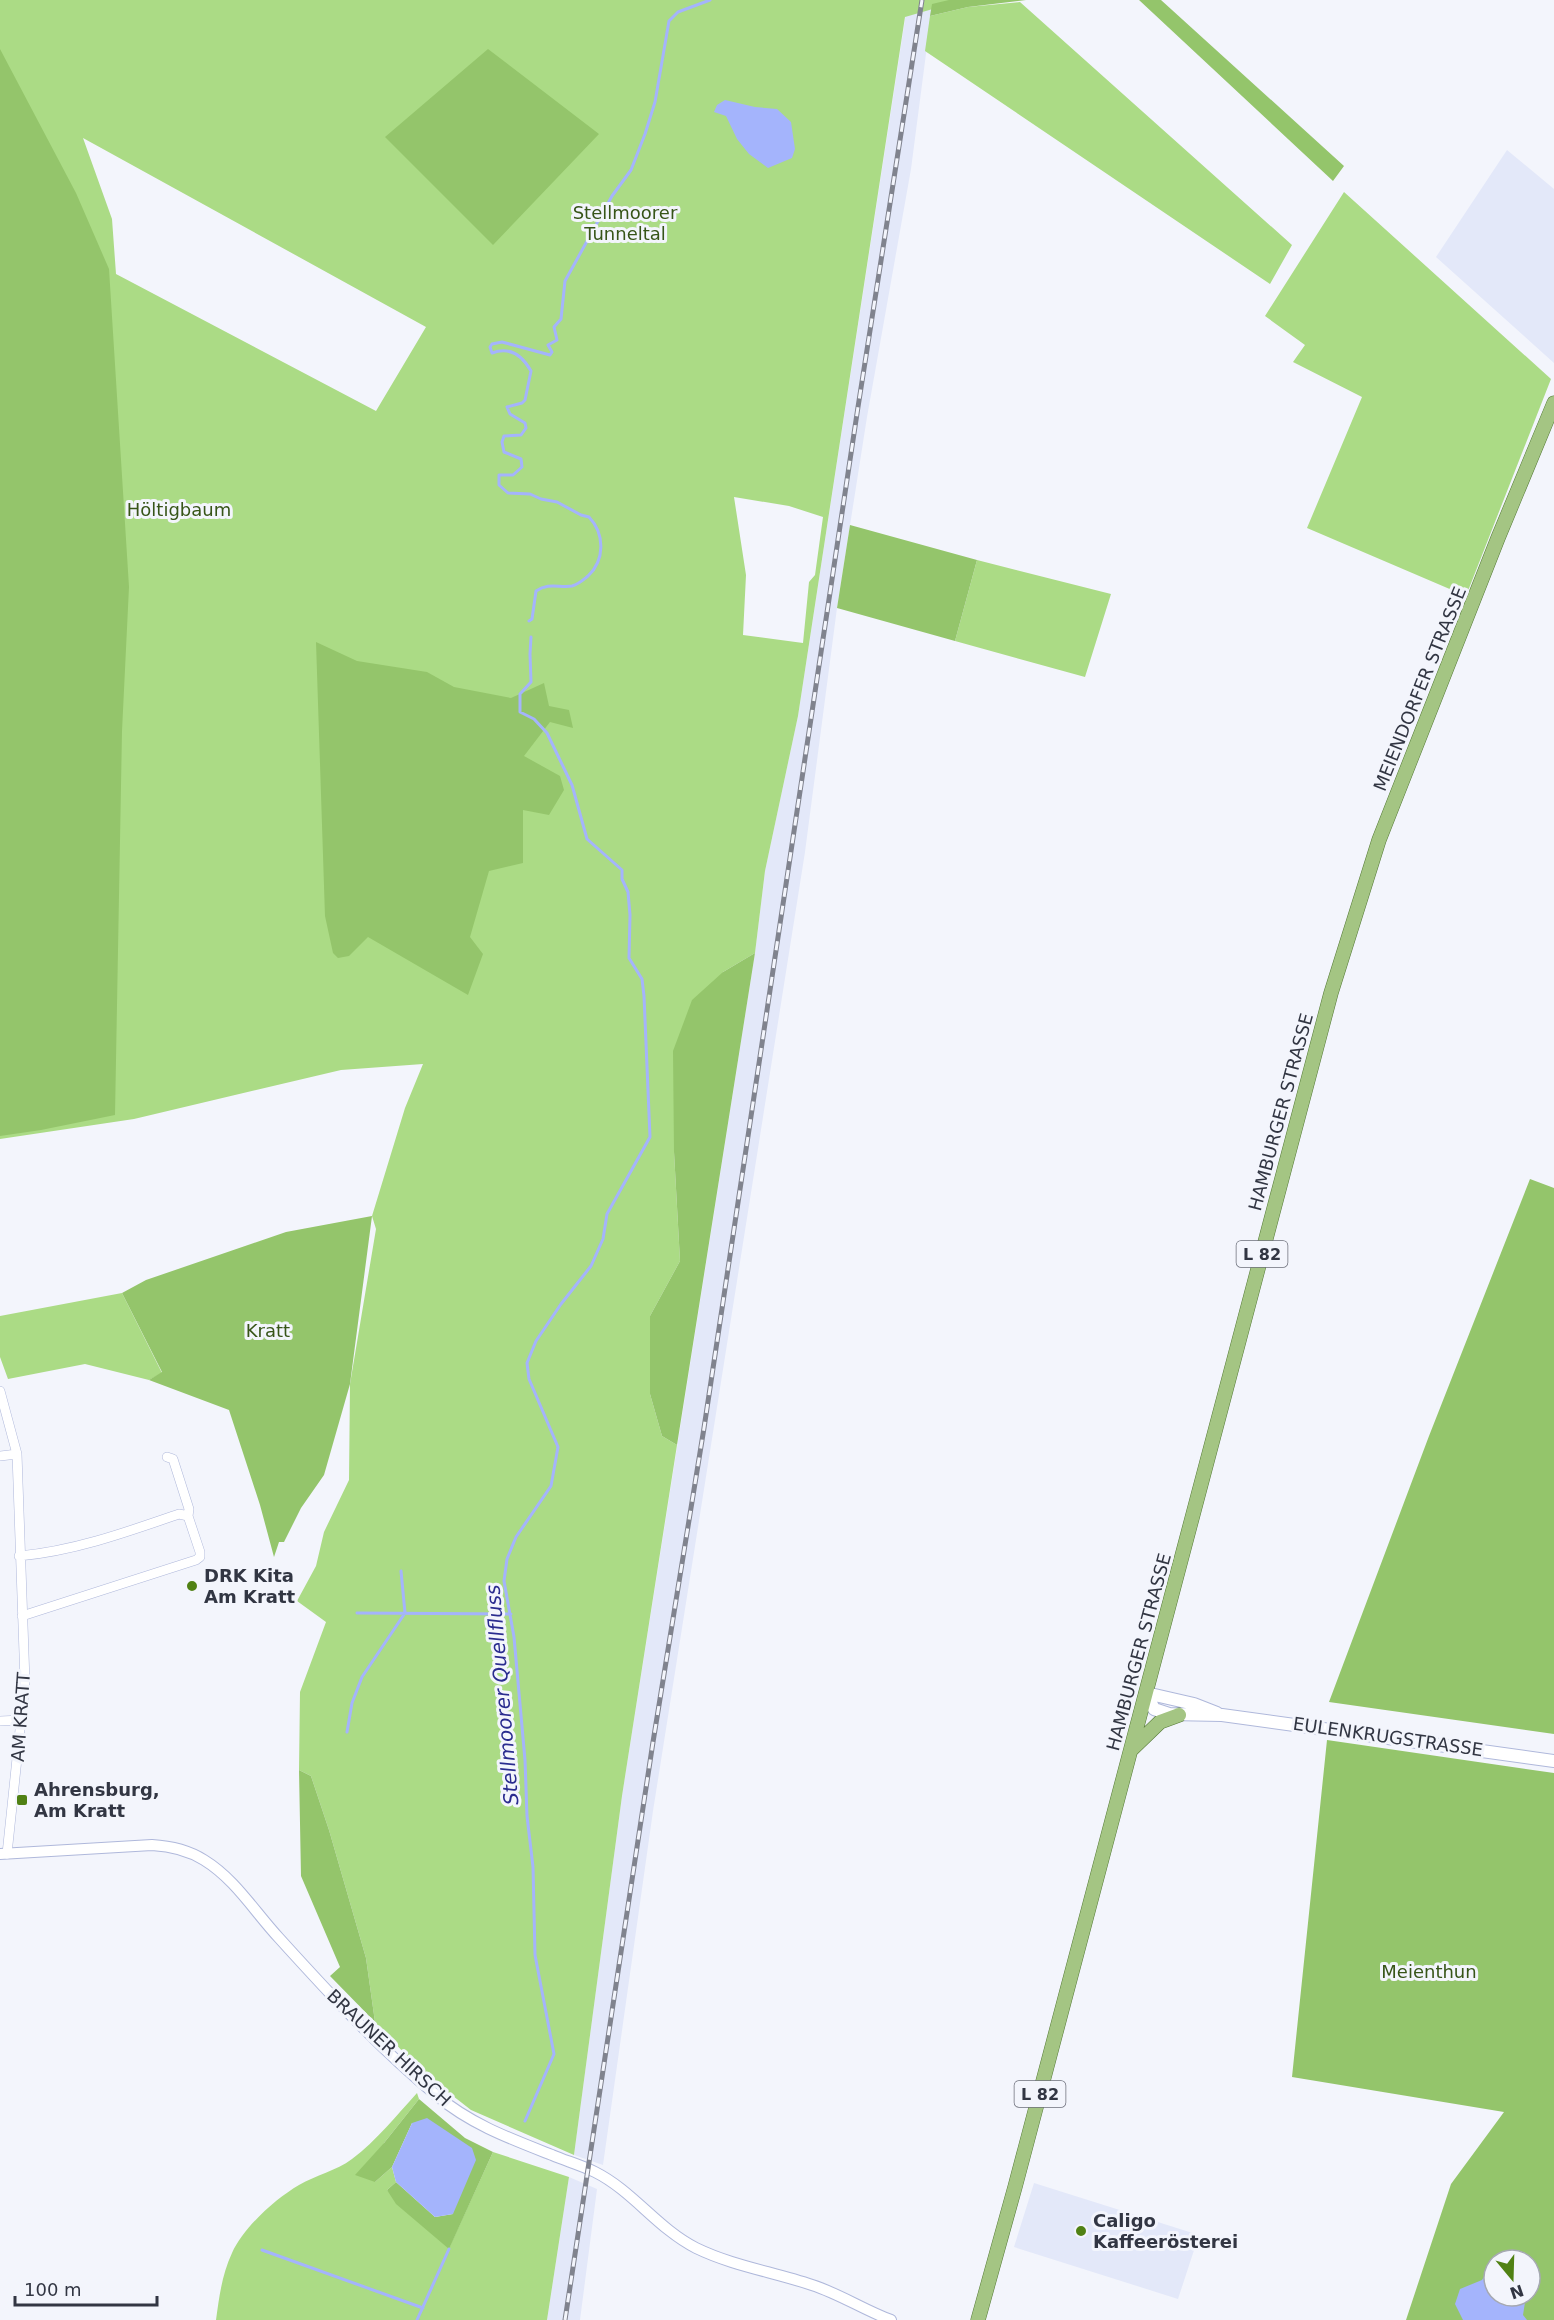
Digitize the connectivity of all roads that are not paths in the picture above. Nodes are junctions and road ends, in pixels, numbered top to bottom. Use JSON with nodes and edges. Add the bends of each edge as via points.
{"nodes":[{"id":1,"x":1554,"y":403,"type":"edge"},
{"id":2,"x":1331,"y":993,"type":"joint"},
{"id":3,"x":0,"y":1391,"type":"edge"},
{"id":4,"x":17,"y":1454,"type":"junction"},
{"id":5,"x":0,"y":1456,"type":"edge"},
{"id":6,"x":166,"y":1457,"type":"dead end"},
{"id":7,"x":188,"y":1516,"type":"junction"},
{"id":8,"x":19,"y":1556,"type":"junction"},
{"id":9,"x":22,"y":1616,"type":"junction"},
{"id":10,"x":1146,"y":1693,"type":"junction"},
{"id":11,"x":1179,"y":1715,"type":"junction"},
{"id":12,"x":1222,"y":1715,"type":"junction"},
{"id":13,"x":22,"y":1720,"type":"junction"},
{"id":14,"x":0,"y":1721,"type":"edge"},
{"id":15,"x":1131,"y":1751,"type":"junction"},
{"id":16,"x":1554,"y":1761,"type":"edge"},
{"id":17,"x":3,"y":1854,"type":"edge"},
{"id":18,"x":891,"y":2320,"type":"edge"},
{"id":19,"x":978,"y":2320,"type":"edge"}],
"edges":[{"from":1,"to":2,"type":"main road","name":"MEIENDORFER STRASSE","number":"L 82","via":[[1379,840]]},
{"from":2,"to":10,"type":"main road","name":"HAMBURGER STRASSE","number":"L 82"},
{"from":3,"to":4,"type":"street","name":"AM KRATT"},
{"from":4,"to":5,"type":"street"},
{"from":4,"to":8,"type":"street","name":"AM KRATT"},
{"from":6,"to":7,"type":"street","via":[[173,1460]]},
{"from":7,"to":8,"type":"street","via":[[179,1514],[46,1554]]},
{"from":7,"to":9,"type":"street","via":[[200,1552],[196,1560]]},
{"from":8,"to":9,"type":"street","name":"AM KRATT"},
{"from":9,"to":13,"type":"street","name":"AM KRATT"},
{"from":10,"to":11,"type":"main road","name":"EULENKRUGSTRASSE","via":[[1156,1711]]},
{"from":10,"to":12,"type":"main road","name":"EULENKRUGSTRASSE"},
{"from":10,"to":15,"type":"main road","name":"HAMBURGER STRASSE","number":"L 82"},
{"from":11,"to":12,"type":"main road","name":"EULENKRUGSTRASSE"},
{"from":11,"to":15,"type":"main road","via":[[1160,1722]]},
{"from":12,"to":16,"type":"main road","name":"EULENKRUGSTRASSE"},
{"from":13,"to":14,"type":"street"},
{"from":13,"to":17,"type":"street","name":"AM KRATT"},
{"from":15,"to":19,"type":"main road","name":"HAMBURGER STRASSE","number":"L 82"},
{"from":17,"to":18,"type":"street","name":"BRAUNER HIRSCH","via":[[152,1845],[174,1848],[202,1859],[221,1872],[354,2017],[449,2106],[491,2130],[598,2173],[664,2228],[697,2248],[825,2289]]}]}
